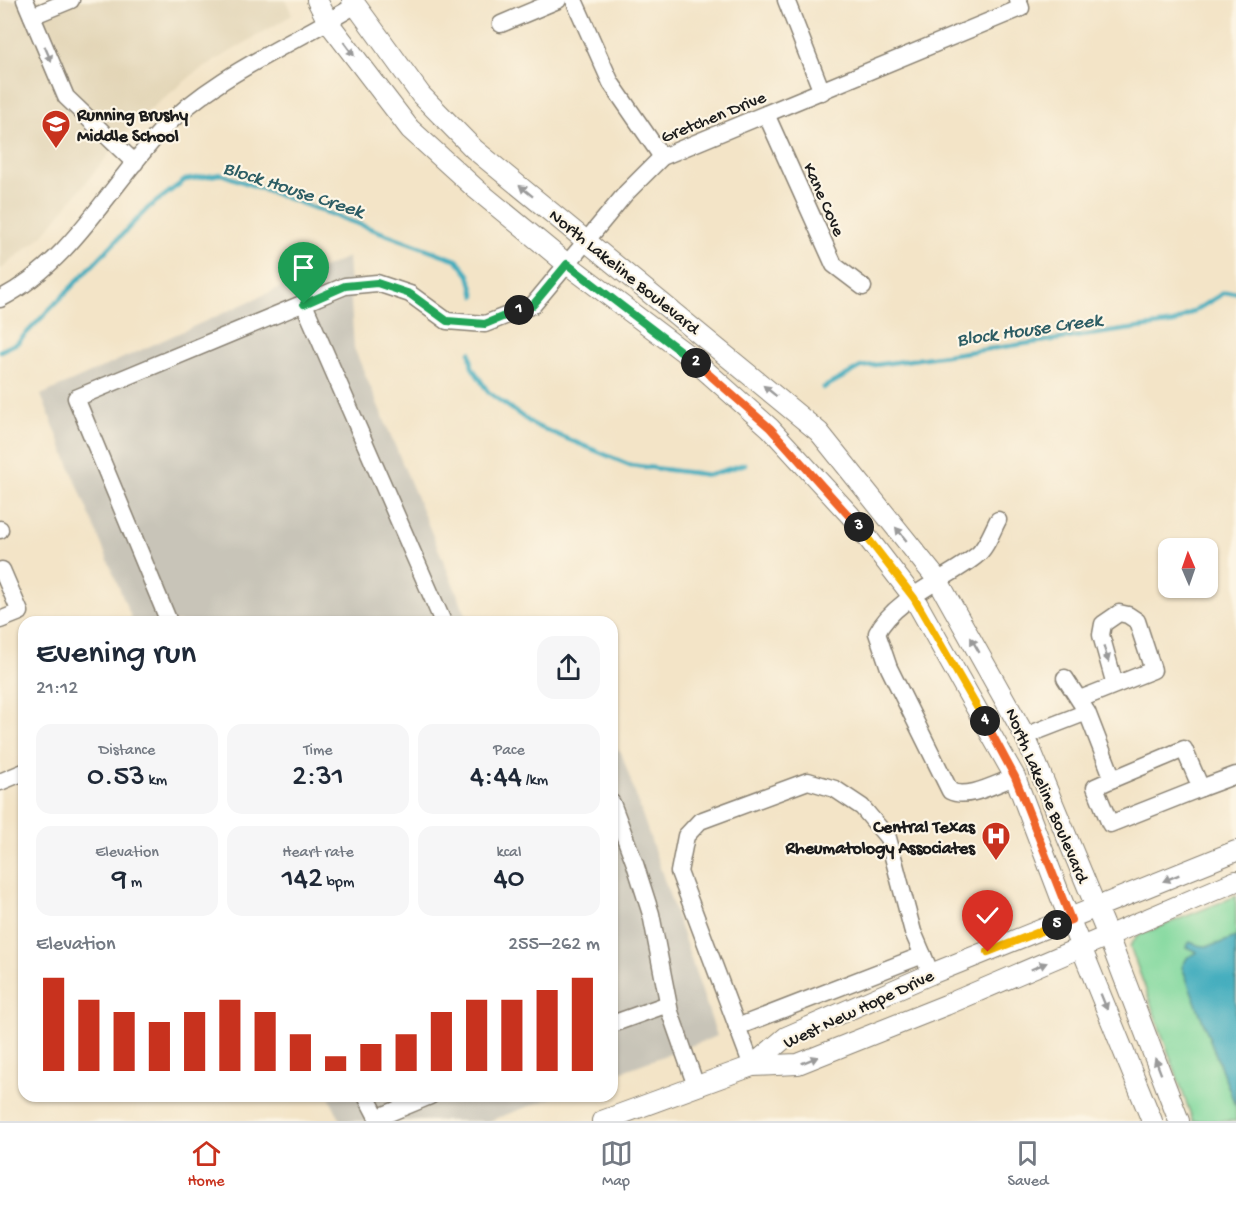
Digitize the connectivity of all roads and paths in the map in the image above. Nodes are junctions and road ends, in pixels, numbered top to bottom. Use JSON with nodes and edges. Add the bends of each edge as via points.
{"nodes":[{"id":1,"x":317,"y":0,"type":"edge"},
{"id":2,"x":558,"y":0,"type":"edge"},
{"id":3,"x":574,"y":0,"type":"edge"},
{"id":4,"x":786,"y":0,"type":"edge"},
{"id":5,"x":66,"y":1,"type":"edge"},
{"id":6,"x":353,"y":3,"type":"edge"},
{"id":7,"x":1020,"y":4,"type":"edge"},
{"id":8,"x":28,"y":8,"type":"edge"},
{"id":9,"x":328,"y":22,"type":"junction"},
{"id":10,"x":501,"y":24,"type":"dead end"},
{"id":11,"x":822,"y":92,"type":"junction"},
{"id":12,"x":766,"y":114,"type":"junction"},
{"id":13,"x":662,"y":157,"type":"junction"},
{"id":14,"x":135,"y":163,"type":"junction"},
{"id":15,"x":588,"y":241,"type":"junction"},
{"id":16,"x":567,"y":264,"type":"junction"},
{"id":17,"x":863,"y":287,"type":"dead end"},
{"id":18,"x":0,"y":300,"type":"edge"},
{"id":19,"x":304,"y":304,"type":"junction"},
{"id":20,"x":998,"y":520,"type":"dead end"},
{"id":21,"x":0,"y":571,"type":"edge"},
{"id":22,"x":937,"y":579,"type":"junction"},
{"id":23,"x":914,"y":598,"type":"junction"},
{"id":24,"x":167,"y":616,"type":"edge"},
{"id":25,"x":440,"y":616,"type":"edge"},
{"id":26,"x":0,"y":620,"type":"edge"},
{"id":27,"x":1065,"y":678,"type":"dead end"},
{"id":28,"x":1116,"y":685,"type":"junction"},
{"id":29,"x":1083,"y":706,"type":"junction"},
{"id":30,"x":1025,"y":736,"type":"junction"},
{"id":31,"x":18,"y":774,"type":"edge"},
{"id":32,"x":1236,"y":775,"type":"edge"},
{"id":33,"x":1015,"y":777,"type":"junction"},
{"id":34,"x":1113,"y":778,"type":"junction"},
{"id":35,"x":0,"y":782,"type":"edge"},
{"id":36,"x":1201,"y":788,"type":"junction"},
{"id":37,"x":618,"y":819,"type":"edge"},
{"id":38,"x":1236,"y":851,"type":"edge"},
{"id":39,"x":1236,"y":881,"type":"edge"},
{"id":40,"x":1096,"y":908,"type":"junction"},
{"id":41,"x":1071,"y":920,"type":"junction"},
{"id":42,"x":1108,"y":936,"type":"junction"},
{"id":43,"x":1082,"y":947,"type":"junction"},
{"id":44,"x":923,"y":955,"type":"junction"},
{"id":45,"x":932,"y":974,"type":"junction"},
{"id":46,"x":668,"y":1004,"type":"junction"},
{"id":47,"x":618,"y":1022,"type":"edge"},
{"id":48,"x":738,"y":1027,"type":"junction"},
{"id":49,"x":752,"y":1066,"type":"junction"},
{"id":50,"x":696,"y":1086,"type":"junction"},
{"id":51,"x":369,"y":1102,"type":"edge"},
{"id":52,"x":416,"y":1102,"type":"edge"},
{"id":53,"x":378,"y":1119,"type":"edge"},
{"id":54,"x":602,"y":1121,"type":"edge"},
{"id":55,"x":1152,"y":1121,"type":"edge"},
{"id":56,"x":1179,"y":1121,"type":"edge"}],
"edges":[{"from":1,"to":9,"type":"main road","name":"North Lakeline Boulevard"},
{"from":2,"to":10,"type":"street"},
{"from":3,"to":13,"type":"street","via":[[611,83]]},
{"from":4,"to":11,"type":"street"},
{"from":5,"to":8,"type":"street"},
{"from":6,"to":9,"type":"street"},
{"from":15,"to":6,"type":"main road","name":"North Lakeline Boulevard","one_way":true,"via":[[474,148],[422,95]]},
{"from":7,"to":11,"type":"street","name":"Gretchen Drive"},
{"from":8,"to":14,"type":"street","one_way":true,"via":[[66,97]]},
{"from":9,"to":14,"type":"street","via":[[198,99],[160,133]]},
{"from":9,"to":16,"type":"main road","name":"North Lakeline Boulevard","one_way":true,"via":[[410,129]]},
{"from":11,"to":12,"type":"street","name":"Gretchen Drive"},
{"from":12,"to":13,"type":"street","name":"Gretchen Drive"},
{"from":12,"to":17,"type":"street","name":"Kane Cove","via":[[834,265]]},
{"from":13,"to":15,"type":"street","name":"Gretchen Drive","via":[[626,193]]},
{"from":14,"to":18,"type":"street","via":[[67,246],[40,272]]},
{"from":15,"to":16,"type":"street","name":"Gretchen Drive"},
{"from":22,"to":15,"type":"main road","name":"North Lakeline Boulevard","one_way":true,"via":[[819,432]]},
{"from":16,"to":19,"type":"street","name":"Gretchen Drive","via":[[533,305],[485,324],[447,321],[410,294],[377,283],[345,286]]},
{"from":16,"to":23,"type":"main road","name":"North Lakeline Boulevard","via":[[689,356],[770,428],[850,515]]},
{"from":19,"to":24,"type":"street","name":"Gretchen Drive","via":[[76,398]]},
{"from":19,"to":25,"type":"street"},
{"from":20,"to":22,"type":"street","via":[[978,555]]},
{"from":21,"to":26,"type":"street","via":[[20,612]]},
{"from":22,"to":23,"type":"street"},
{"from":30,"to":22,"type":"main road","name":"North Lakeline Boulevard","one_way":true},
{"from":23,"to":33,"type":"main road","name":"North Lakeline Boulevard"},
{"from":23,"to":33,"type":"street","via":[[886,619],[877,633],[889,668],[950,791],[972,792]]},
{"from":27,"to":29,"type":"street"},
{"from":28,"to":28,"type":"street","one_way":true,"via":[[1153,670],[1137,621],[1119,614],[1103,624],[1101,635]]},
{"from":28,"to":29,"type":"street"},
{"from":29,"to":30,"type":"street"},
{"from":29,"to":34,"type":"street"},
{"from":30,"to":40,"type":"main road","name":"North Lakeline Boulevard"},
{"from":31,"to":35,"type":"street"},
{"from":32,"to":36,"type":"street"},
{"from":33,"to":41,"type":"main road","name":"North Lakeline Boulevard"},
{"from":34,"to":36,"type":"street","via":[[1184,749]]},
{"from":34,"to":36,"type":"street","via":[[1095,787],[1110,824]]},
{"from":37,"to":46,"type":"street","via":[[651,914]]},
{"from":38,"to":40,"type":"main road","name":"West New Hope Drive","one_way":true},
{"from":39,"to":42,"type":"main road","name":"West New Hope Drive"},
{"from":40,"to":41,"type":"main road","name":"West New Hope Drive"},
{"from":40,"to":42,"type":"main road","name":"North Lakeline Boulevard"},
{"from":41,"to":43,"type":"main road","name":"North Lakeline Boulevard"},
{"from":41,"to":45,"type":"main road","name":"West New Hope Drive"},
{"from":42,"to":43,"type":"main road","name":"West New Hope Drive"},
{"from":56,"to":42,"type":"main road","name":"North Lakeline Boulevard","one_way":true},
{"from":49,"to":43,"type":"main road","name":"West New Hope Drive","one_way":true,"via":[[798,1064]]},
{"from":43,"to":55,"type":"main road","name":"North Lakeline Boulevard","one_way":true},
{"from":44,"to":45,"type":"street"},
{"from":44,"to":48,"type":"street"},
{"from":44,"to":48,"type":"street","via":[[888,838],[862,807],[835,789],[808,781],[700,821],[686,836],[679,872]]},
{"from":45,"to":49,"type":"main road","name":"West New Hope Drive","via":[[786,1037]]},
{"from":46,"to":47,"type":"street"},
{"from":46,"to":50,"type":"street"},
{"from":48,"to":49,"type":"street"},
{"from":49,"to":50,"type":"main road","name":"West New Hope Drive"},
{"from":50,"to":54,"type":"main road","name":"West New Hope Drive"},
{"from":51,"to":53,"type":"street"},
{"from":52,"to":53,"type":"street"}]}
